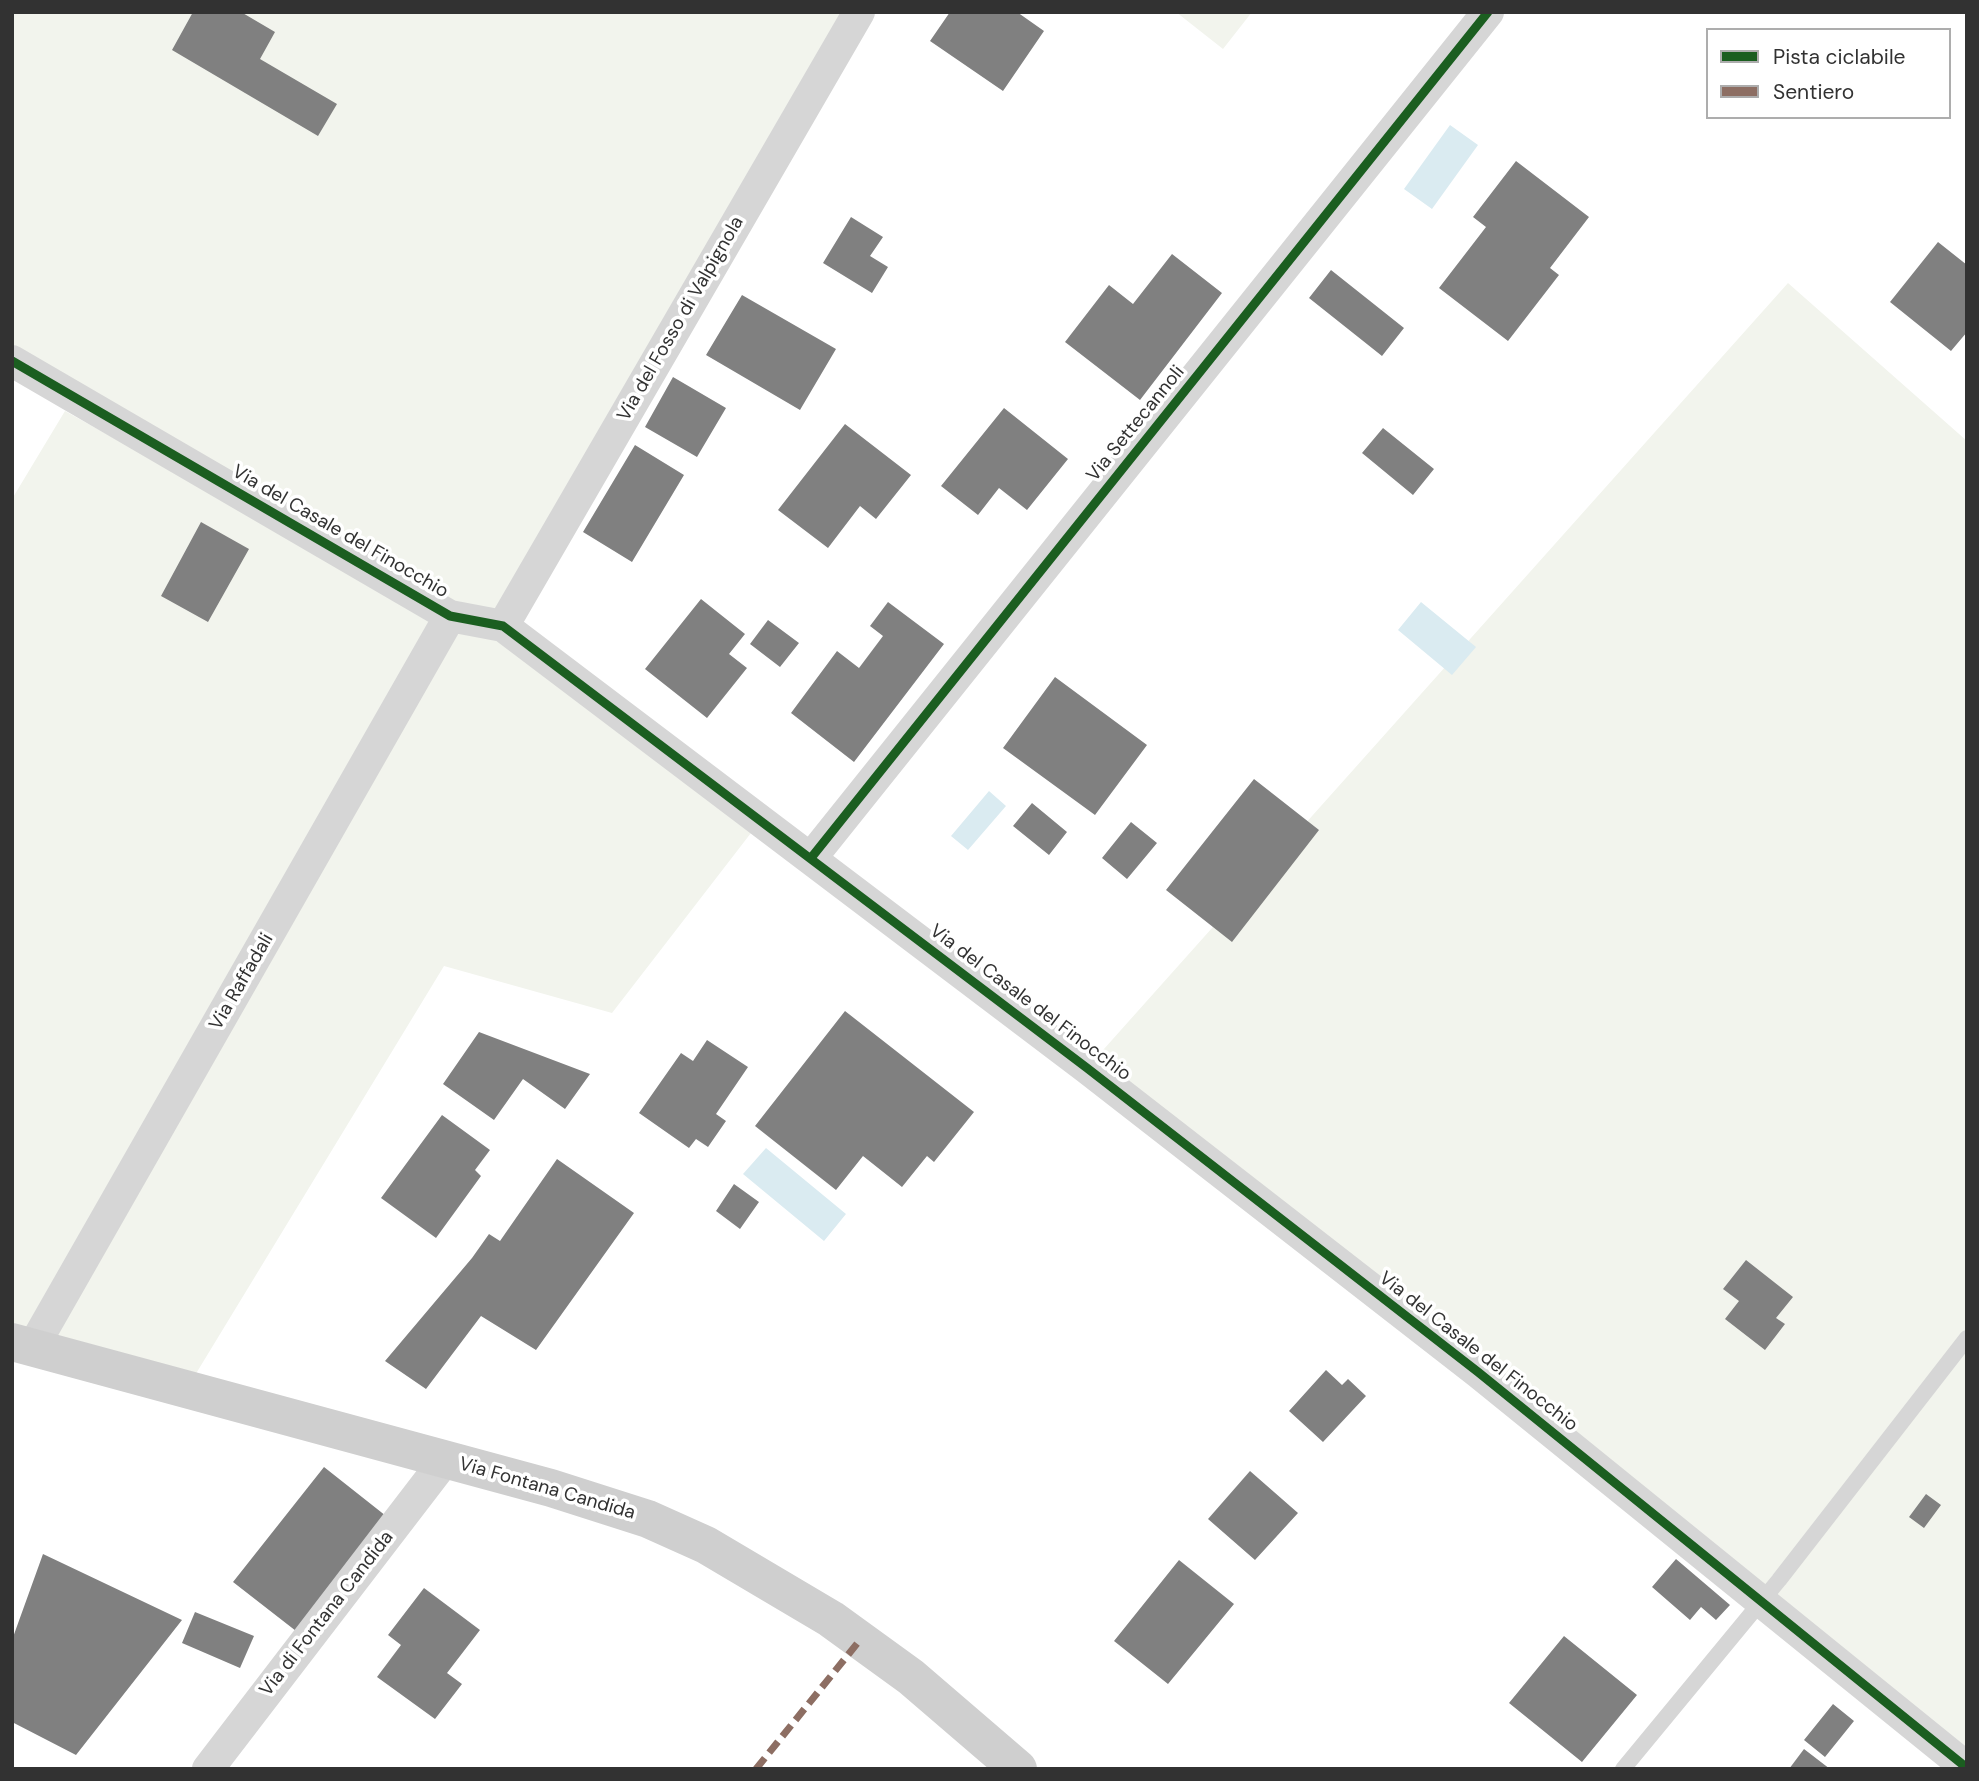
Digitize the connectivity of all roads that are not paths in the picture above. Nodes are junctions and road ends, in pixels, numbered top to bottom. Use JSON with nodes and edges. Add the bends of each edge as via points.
{"nodes":[{"id":1,"x":859,"y":12,"type":"edge"},
{"id":2,"x":1488,"y":12,"type":"edge"},
{"id":3,"x":12,"y":361,"type":"edge"},
{"id":4,"x":450,"y":616,"type":"junction"},
{"id":5,"x":503,"y":626,"type":"junction"},
{"id":6,"x":811,"y":858,"type":"junction"},
{"id":7,"x":1967,"y":1338,"type":"edge"},
{"id":8,"x":22,"y":1345,"type":"edge"},
{"id":9,"x":445,"y":1460,"type":"junction"},
{"id":10,"x":1761,"y":1602,"type":"junction"},
{"id":11,"x":1967,"y":1768,"type":"edge"},
{"id":12,"x":208,"y":1769,"type":"edge"},
{"id":13,"x":1018,"y":1769,"type":"edge"},
{"id":14,"x":1623,"y":1769,"type":"edge"}],
"edges":[{"from":1,"to":5,"type":"street","name":"Via del Fosso di Valpignola"},
{"from":2,"to":6,"type":"street","name":"Via Settecannoli"},
{"from":3,"to":4,"type":"street","name":"Via del Casale del Finocchio"},
{"from":4,"to":5,"type":"street","name":"Via del Casale del Finocchio"},
{"from":4,"to":8,"type":"street","name":"Via Raffadali"},
{"from":5,"to":6,"type":"street","name":"Via del Casale del Finocchio"},
{"from":6,"to":10,"type":"street","name":"Via del Casale del Finocchio","via":[[1467,1364]]},
{"from":7,"to":10,"type":"lane"},
{"from":8,"to":9,"type":"main road","name":"Via Fontana Candida"},
{"from":9,"to":12,"type":"street","name":"Via di Fontana Candida"},
{"from":9,"to":13,"type":"main road","name":"Via Fontana Candida","via":[[596,1501],[706,1545],[799,1598],[860,1640],[911,1677]]},
{"from":10,"to":11,"type":"street","name":"Via del Casale del Finocchio"},
{"from":10,"to":14,"type":"lane"}]}
